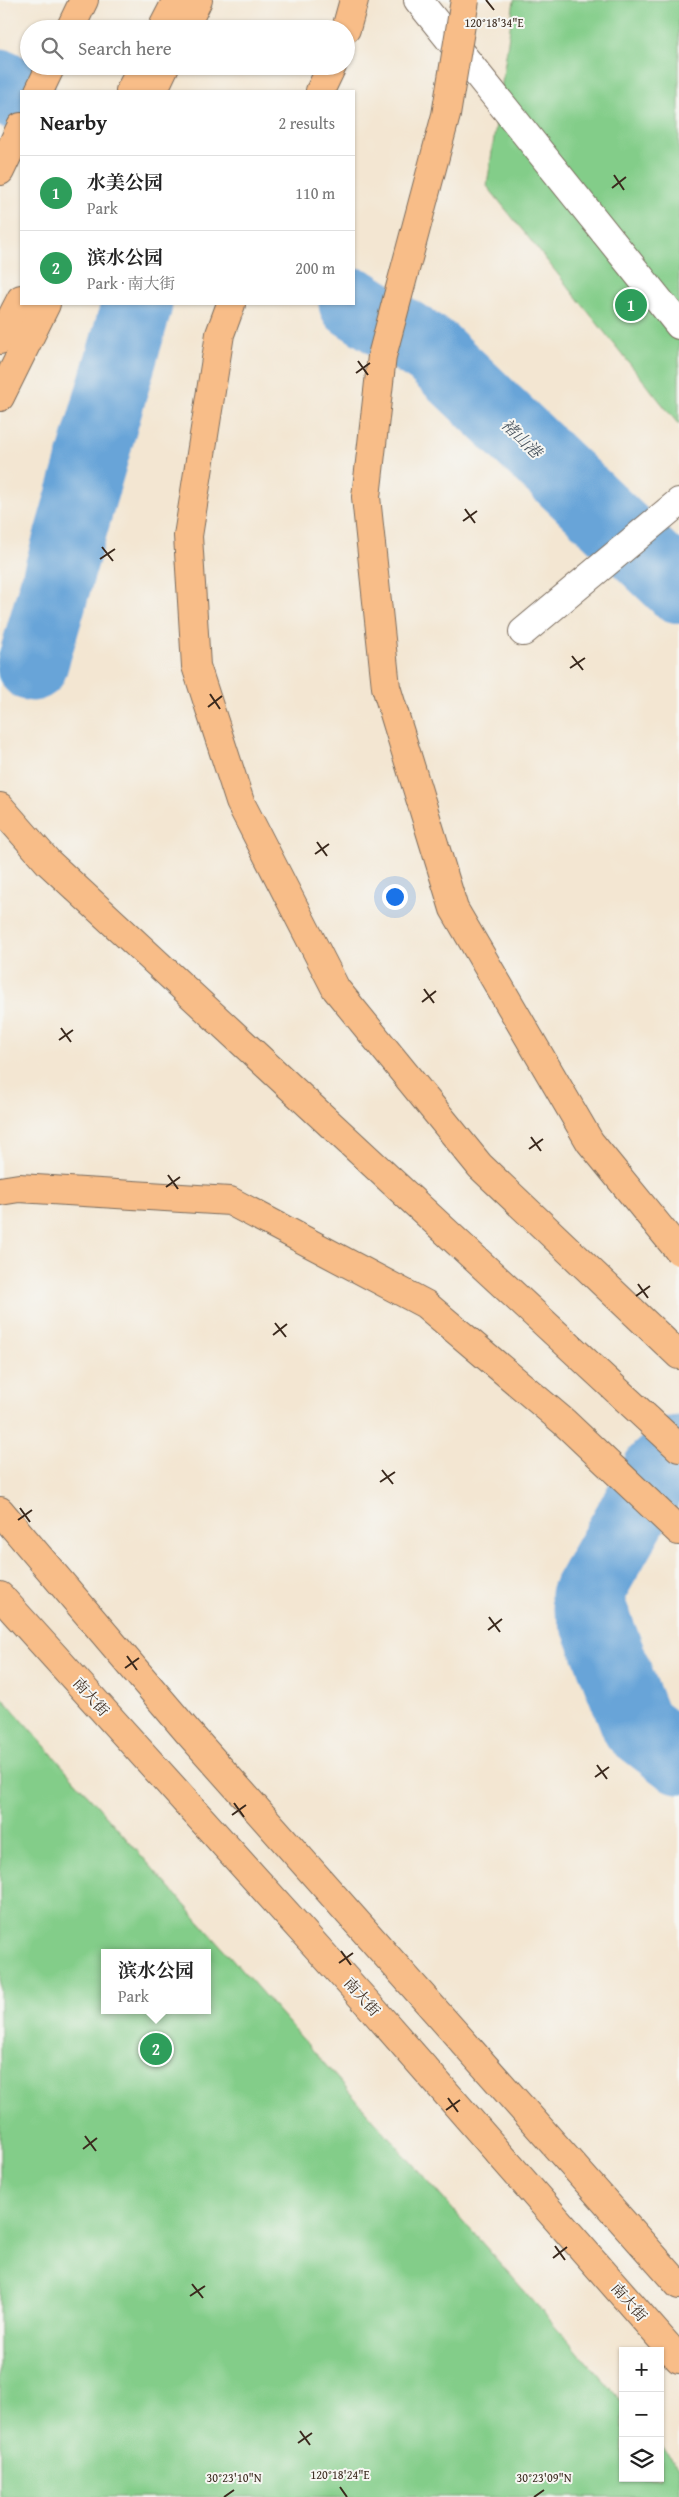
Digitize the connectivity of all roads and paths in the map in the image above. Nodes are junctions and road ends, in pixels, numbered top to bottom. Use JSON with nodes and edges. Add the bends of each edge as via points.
{"nodes":[{"id":1,"x":84,"y":0,"type":"edge"},
{"id":2,"x":198,"y":0,"type":"edge"},
{"id":3,"x":354,"y":0,"type":"edge"},
{"id":4,"x":418,"y":0,"type":"edge"},
{"id":5,"x":465,"y":0,"type":"edge"},
{"id":6,"x":173,"y":18,"type":"edge"},
{"id":7,"x":74,"y":20,"type":"edge"},
{"id":8,"x":348,"y":20,"type":"edge"},
{"id":9,"x":47,"y":75,"type":"edge"},
{"id":10,"x":138,"y":75,"type":"edge"},
{"id":11,"x":161,"y":75,"type":"edge"},
{"id":12,"x":328,"y":75,"type":"edge"},
{"id":13,"x":39,"y":90,"type":"edge"},
{"id":14,"x":131,"y":90,"type":"edge"},
{"id":15,"x":153,"y":90,"type":"edge"},
{"id":16,"x":320,"y":90,"type":"edge"},
{"id":17,"x":20,"y":130,"type":"edge"},
{"id":18,"x":0,"y":171,"type":"edge"},
{"id":19,"x":20,"y":301,"type":"edge"},
{"id":20,"x":46,"y":305,"type":"edge"},
{"id":21,"x":231,"y":305,"type":"edge"},
{"id":22,"x":679,"y":325,"type":"edge"},
{"id":23,"x":0,"y":340,"type":"edge"},
{"id":24,"x":0,"y":396,"type":"edge"},
{"id":25,"x":679,"y":502,"type":"edge"},
{"id":26,"x":523,"y":632,"type":"dead end"},
{"id":27,"x":0,"y":807,"type":"edge"},
{"id":28,"x":0,"y":1191,"type":"edge"},
{"id":29,"x":679,"y":1251,"type":"edge"},
{"id":30,"x":679,"y":1355,"type":"edge"},
{"id":31,"x":679,"y":1448,"type":"edge"},
{"id":32,"x":0,"y":1511,"type":"edge"},
{"id":33,"x":679,"y":1532,"type":"edge"},
{"id":34,"x":0,"y":1596,"type":"edge"},
{"id":35,"x":679,"y":2285,"type":"edge"},
{"id":36,"x":679,"y":2359,"type":"edge"}],
"edges":[{"from":1,"to":7,"type":"main road"},
{"from":2,"to":6,"type":"main road"},
{"from":3,"to":8,"type":"main road"},
{"from":4,"to":22,"type":"lane"},
{"from":5,"to":29,"type":"main road","bridge":true,"via":[[446,115],[381,366],[366,497],[386,687],[454,909],[590,1142]]},
{"from":9,"to":13,"type":"main road"},
{"from":10,"to":14,"type":"main road"},
{"from":11,"to":15,"type":"main road"},
{"from":12,"to":16,"type":"main road"},
{"from":17,"to":18,"type":"main road"},
{"from":19,"to":23,"type":"main road"},
{"from":20,"to":24,"type":"main road"},
{"from":21,"to":30,"type":"main road","via":[[220,334],[188,536],[196,666],[240,802],[336,989],[480,1166]]},
{"from":25,"to":26,"type":"lane"},
{"from":27,"to":31,"type":"main road","via":[[48,862]]},
{"from":28,"to":33,"type":"main road","via":[[19,1188],[230,1201],[426,1304],[564,1422]]},
{"from":32,"to":35,"type":"main road","via":[[187,1732]]},
{"from":34,"to":36,"type":"main road","name":"南大街","via":[[370,2006]]}]}
